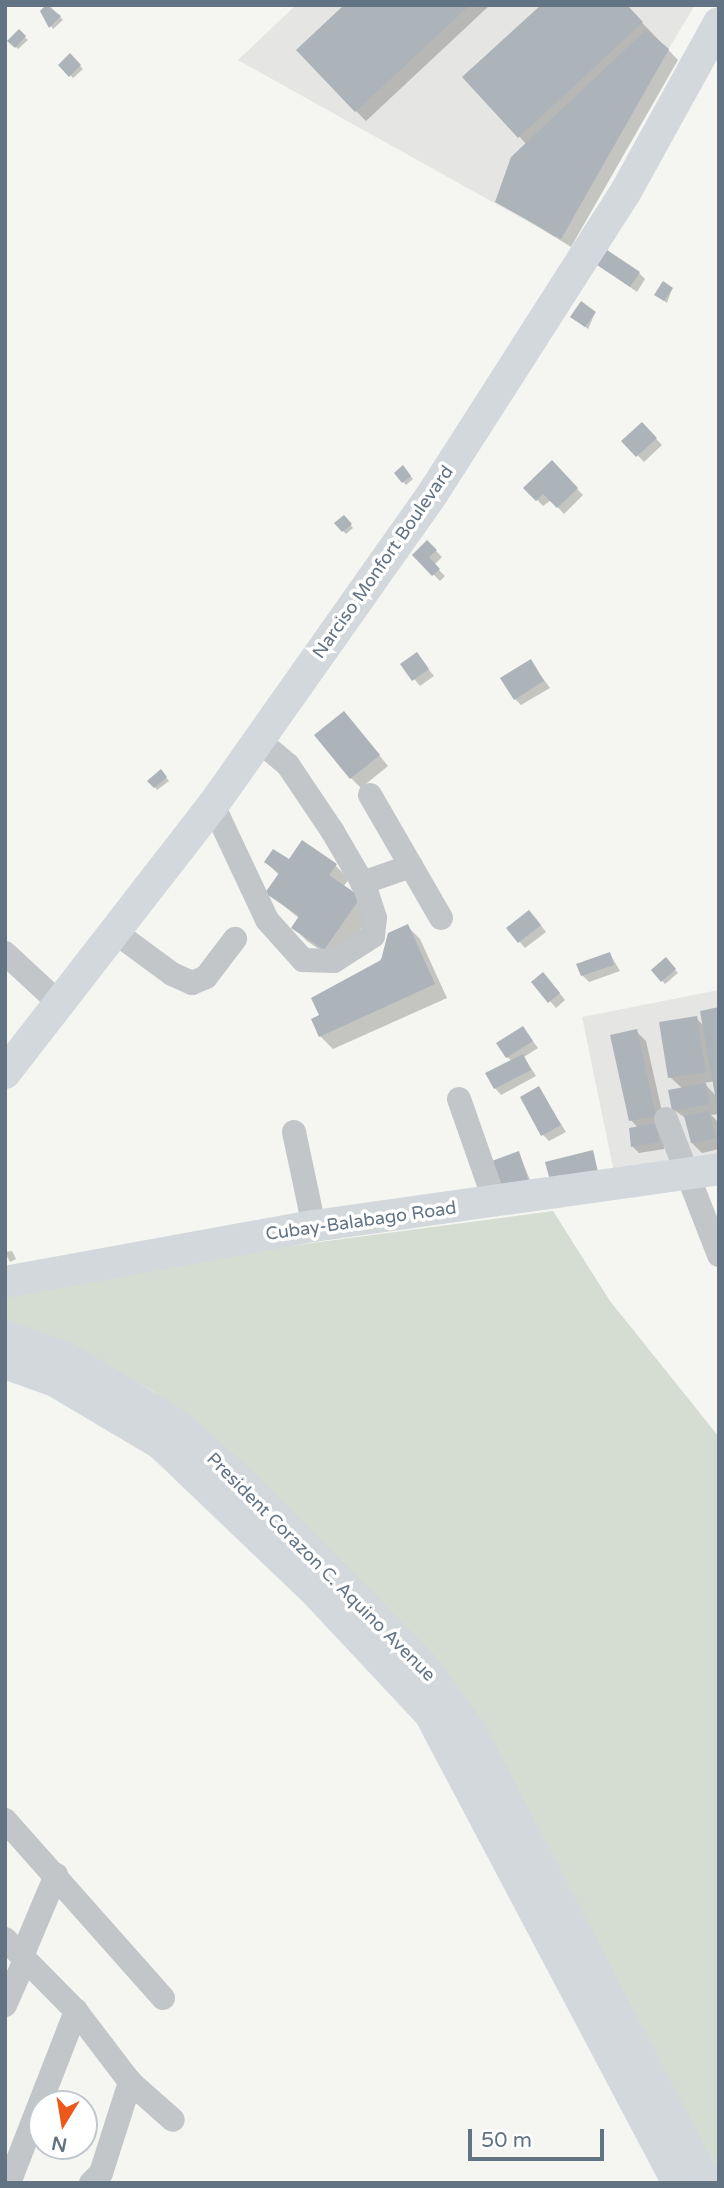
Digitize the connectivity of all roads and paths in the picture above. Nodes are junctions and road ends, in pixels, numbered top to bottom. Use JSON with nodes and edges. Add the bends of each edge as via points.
{"nodes":[{"id":1,"x":719,"y":23,"type":"edge"},
{"id":2,"x":258,"y":740,"type":"junction"},
{"id":3,"x":370,"y":795,"type":"dead end"},
{"id":4,"x":213,"y":805,"type":"junction"},
{"id":5,"x":411,"y":866,"type":"junction"},
{"id":6,"x":362,"y":883,"type":"junction"},
{"id":7,"x":441,"y":918,"type":"dead end"},
{"id":8,"x":115,"y":932,"type":"junction"},
{"id":9,"x":235,"y":939,"type":"dead end"},
{"id":10,"x":5,"y":953,"type":"edge"},
{"id":11,"x":60,"y":1004,"type":"junction"},
{"id":12,"x":5,"y":1073,"type":"edge"},
{"id":13,"x":459,"y":1099,"type":"dead end"},
{"id":14,"x":666,"y":1119,"type":"dead end"},
{"id":15,"x":294,"y":1132,"type":"dead end"},
{"id":16,"x":719,"y":1169,"type":"edge"},
{"id":17,"x":687,"y":1174,"type":"junction"},
{"id":18,"x":495,"y":1202,"type":"junction"},
{"id":19,"x":314,"y":1226,"type":"junction"},
{"id":20,"x":719,"y":1255,"type":"edge"},
{"id":21,"x":5,"y":1282,"type":"edge"},
{"id":22,"x":5,"y":1336,"type":"edge"},
{"id":23,"x":5,"y":1363,"type":"edge"},
{"id":24,"x":5,"y":1820,"type":"edge"},
{"id":25,"x":56,"y":1875,"type":"junction"},
{"id":26,"x":17,"y":1952,"type":"edge"},
{"id":27,"x":163,"y":1998,"type":"dead end"},
{"id":28,"x":5,"y":2005,"type":"edge"},
{"id":29,"x":76,"y":2011,"type":"junction"},
{"id":30,"x":632,"y":2069,"type":"junction"},
{"id":31,"x":130,"y":2082,"type":"junction"},
{"id":32,"x":173,"y":2120,"type":"dead end"},
{"id":33,"x":9,"y":2183,"type":"edge"},
{"id":34,"x":91,"y":2183,"type":"edge"},
{"id":35,"x":678,"y":2183,"type":"edge"},
{"id":36,"x":706,"y":2183,"type":"edge"}],
"edges":[{"from":1,"to":2,"type":"main road","name":"Narciso Monfort Boulevard","via":[[625,193],[433,494]]},
{"from":2,"to":4,"type":"main road","name":"Narciso Monfort Boulevard"},
{"from":2,"to":6,"type":"street","via":[[288,765]]},
{"from":3,"to":5,"type":"street"},
{"from":4,"to":6,"type":"street","via":[[267,920],[303,960],[334,961],[373,936],[375,918]]},
{"from":4,"to":8,"type":"main road","name":"Narciso Monfort Boulevard"},
{"from":5,"to":6,"type":"street"},
{"from":5,"to":7,"type":"street"},
{"from":8,"to":9,"type":"street","via":[[172,974],[192,983],[206,977]]},
{"from":8,"to":11,"type":"main road","name":"Narciso Monfort Boulevard"},
{"from":10,"to":11,"type":"street"},
{"from":11,"to":12,"type":"main road","name":"Narciso Monfort Boulevard"},
{"from":13,"to":18,"type":"street"},
{"from":14,"to":17,"type":"street"},
{"from":15,"to":19,"type":"street"},
{"from":16,"to":17,"type":"main road","name":"Cubay-Balabago Road"},
{"from":17,"to":18,"type":"main road","name":"Cubay-Balabago Road"},
{"from":17,"to":20,"type":"street"},
{"from":18,"to":19,"type":"main road","name":"Cubay-Balabago Road"},
{"from":19,"to":21,"type":"main road","name":"Cubay-Balabago Road"},
{"from":22,"to":30,"type":"main road","name":"President Corazon C. Aquino Avenue","via":[[66,1358],[177,1425],[422,1665],[470,1731]]},
{"from":23,"to":30,"type":"main road","name":"President Corazon C. Aquino Avenue","via":[[67,1387],[161,1444],[403,1681],[447,1744]]},
{"from":24,"to":25,"type":"street"},
{"from":25,"to":26,"type":"street"},
{"from":25,"to":27,"type":"street"},
{"from":26,"to":28,"type":"street"},
{"from":26,"to":29,"type":"street"},
{"from":29,"to":31,"type":"street"},
{"from":29,"to":33,"type":"street"},
{"from":30,"to":35,"type":"main road","name":"President Corazon C. Aquino Avenue"},
{"from":30,"to":36,"type":"main road","name":"President Corazon C. Aquino Avenue"},
{"from":31,"to":32,"type":"street"},
{"from":31,"to":34,"type":"street","via":[[102,2173]]}]}
